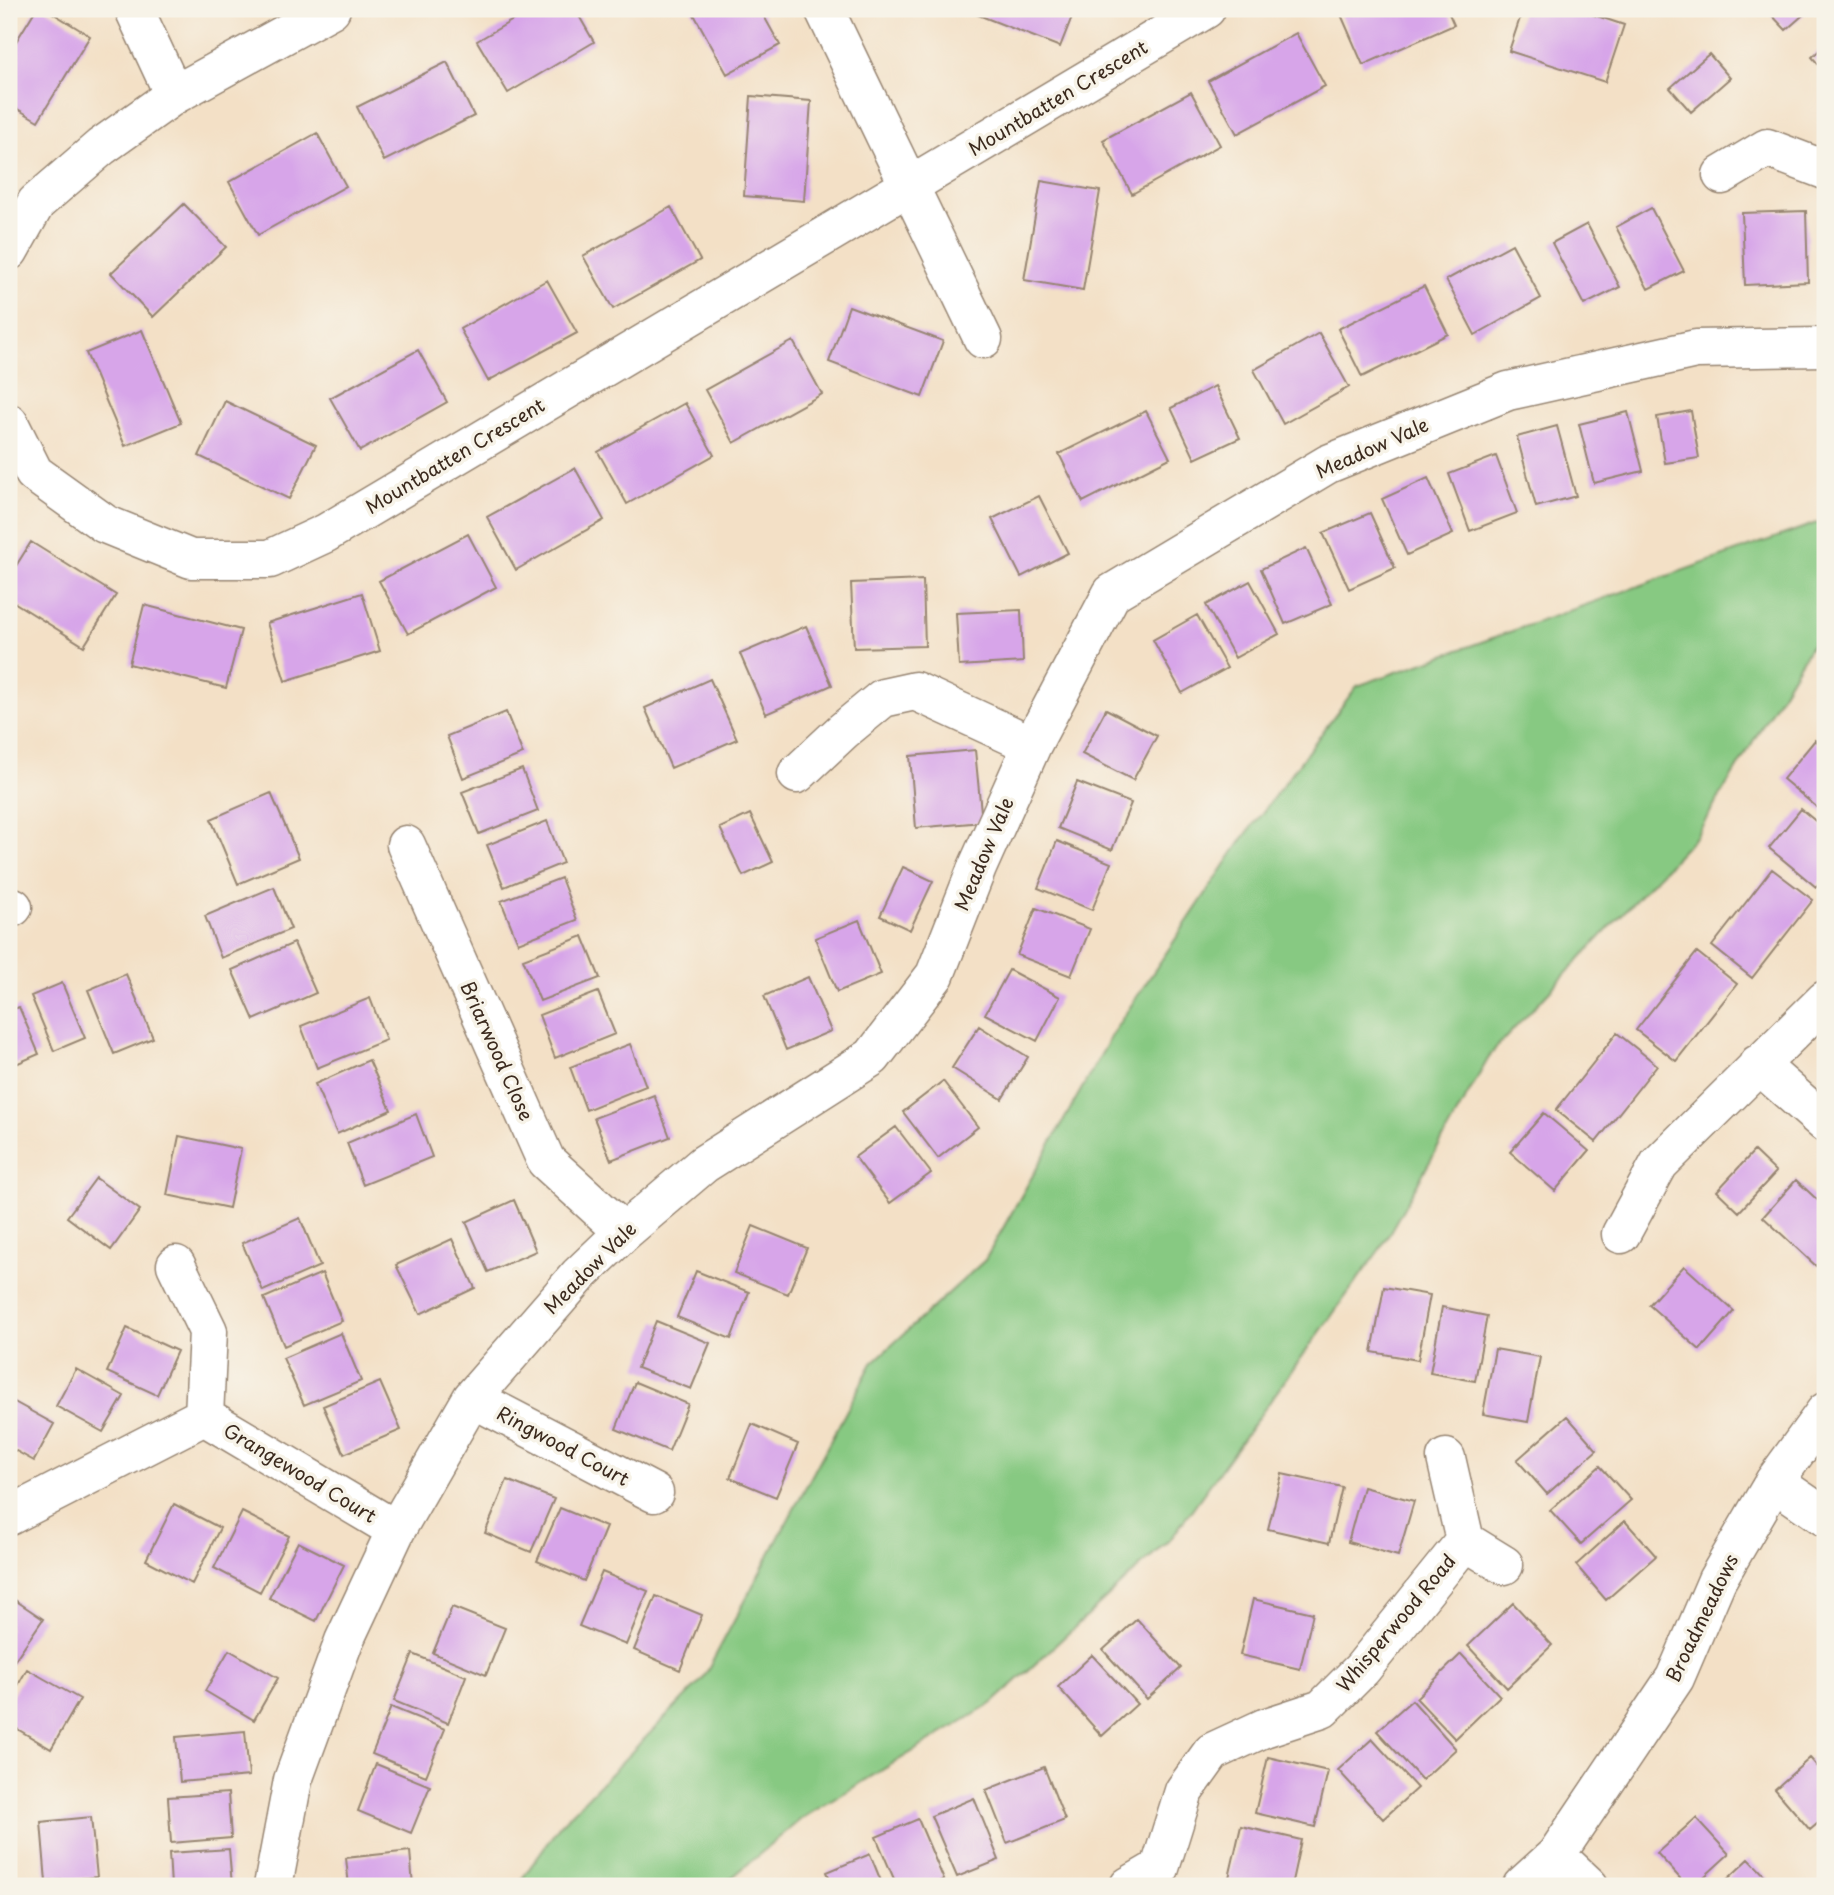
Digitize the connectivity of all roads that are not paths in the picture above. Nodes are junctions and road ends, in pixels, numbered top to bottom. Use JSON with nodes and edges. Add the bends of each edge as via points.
{"nodes":[{"id":1,"x":134,"y":9,"type":"edge"},
{"id":2,"x":331,"y":9,"type":"edge"},
{"id":3,"x":824,"y":9,"type":"edge"},
{"id":4,"x":1206,"y":9,"type":"edge"},
{"id":5,"x":174,"y":94,"type":"junction"},
{"id":6,"x":1825,"y":170,"type":"edge"},
{"id":7,"x":1722,"y":175,"type":"dead end"},
{"id":8,"x":909,"y":188,"type":"junction"},
{"id":9,"x":9,"y":251,"type":"edge"},
{"id":10,"x":983,"y":340,"type":"dead end"},
{"id":11,"x":1825,"y":346,"type":"edge"},
{"id":12,"x":9,"y":423,"type":"edge"},
{"id":13,"x":1032,"y":745,"type":"junction"},
{"id":14,"x":797,"y":774,"type":"dead end"},
{"id":15,"x":406,"y":845,"type":"dead end"},
{"id":16,"x":1825,"y":1000,"type":"edge"},
{"id":17,"x":1758,"y":1064,"type":"junction"},
{"id":18,"x":1825,"y":1123,"type":"edge"},
{"id":19,"x":624,"y":1232,"type":"junction"},
{"id":20,"x":1620,"y":1234,"type":"dead end"},
{"id":21,"x":176,"y":1265,"type":"dead end"},
{"id":22,"x":472,"y":1398,"type":"junction"},
{"id":23,"x":1825,"y":1412,"type":"edge"},
{"id":24,"x":204,"y":1416,"type":"junction"},
{"id":25,"x":1446,"y":1458,"type":"dead end"},
{"id":26,"x":1773,"y":1482,"type":"junction"},
{"id":27,"x":654,"y":1493,"type":"dead end"},
{"id":28,"x":9,"y":1516,"type":"edge"},
{"id":29,"x":1825,"y":1517,"type":"edge"},
{"id":30,"x":396,"y":1530,"type":"junction"},
{"id":31,"x":1465,"y":1541,"type":"junction"},
{"id":32,"x":1504,"y":1564,"type":"dead end"},
{"id":33,"x":1556,"y":1855,"type":"junction"},
{"id":34,"x":1152,"y":1880,"type":"edge"},
{"id":35,"x":274,"y":1886,"type":"edge"},
{"id":36,"x":1522,"y":1886,"type":"edge"},
{"id":37,"x":1589,"y":1886,"type":"edge"}],
"edges":[{"from":1,"to":5,"type":"street"},
{"from":2,"to":5,"type":"street"},
{"from":3,"to":8,"type":"street"},
{"from":4,"to":8,"type":"street","name":"Mountbatten Crescent"},
{"from":5,"to":9,"type":"street","via":[[100,147],[36,203]]},
{"from":6,"to":7,"type":"street","via":[[1767,148]]},
{"from":8,"to":10,"type":"street"},
{"from":8,"to":12,"type":"street","name":"Mountbatten Crescent","via":[[327,533],[270,559],[191,559],[105,524],[34,473]]},
{"from":11,"to":13,"type":"street","name":"Meadow Vale","via":[[1696,349],[1508,391],[1328,464],[1112,593]]},
{"from":13,"to":14,"type":"street","via":[[915,691],[883,698]]},
{"from":13,"to":19,"type":"street","name":"Meadow Vale","via":[[935,975],[872,1057],[704,1164]]},
{"from":15,"to":19,"type":"street","name":"Briarwood Close","via":[[546,1161]]},
{"from":16,"to":17,"type":"street"},
{"from":17,"to":18,"type":"street"},
{"from":17,"to":20,"type":"street","via":[[1659,1164]]},
{"from":19,"to":22,"type":"street","name":"Meadow Vale","via":[[579,1275]]},
{"from":21,"to":24,"type":"street","name":"Grangewood Court","via":[[208,1331]]},
{"from":22,"to":27,"type":"street","name":"Ringwood Court"},
{"from":22,"to":30,"type":"street","name":"Meadow Vale"},
{"from":23,"to":26,"type":"street","name":"Broadmeadows"},
{"from":24,"to":28,"type":"street","name":"Grangewood Court"},
{"from":24,"to":30,"type":"street","name":"Grangewood Court"},
{"from":25,"to":31,"type":"street","name":"Whisperwood Road"},
{"from":26,"to":29,"type":"street"},
{"from":26,"to":33,"type":"street","name":"Broadmeadows","via":[[1717,1580],[1675,1678]]},
{"from":30,"to":35,"type":"street","name":"Meadow Vale","via":[[344,1641],[293,1780]]},
{"from":31,"to":32,"type":"street","name":"Whisperwood Road"},
{"from":31,"to":34,"type":"street","name":"Whisperwood Road","via":[[1362,1669],[1321,1709],[1212,1752],[1184,1791]]},
{"from":33,"to":36,"type":"street","name":"Broadmeadows"},
{"from":33,"to":37,"type":"street"}]}
